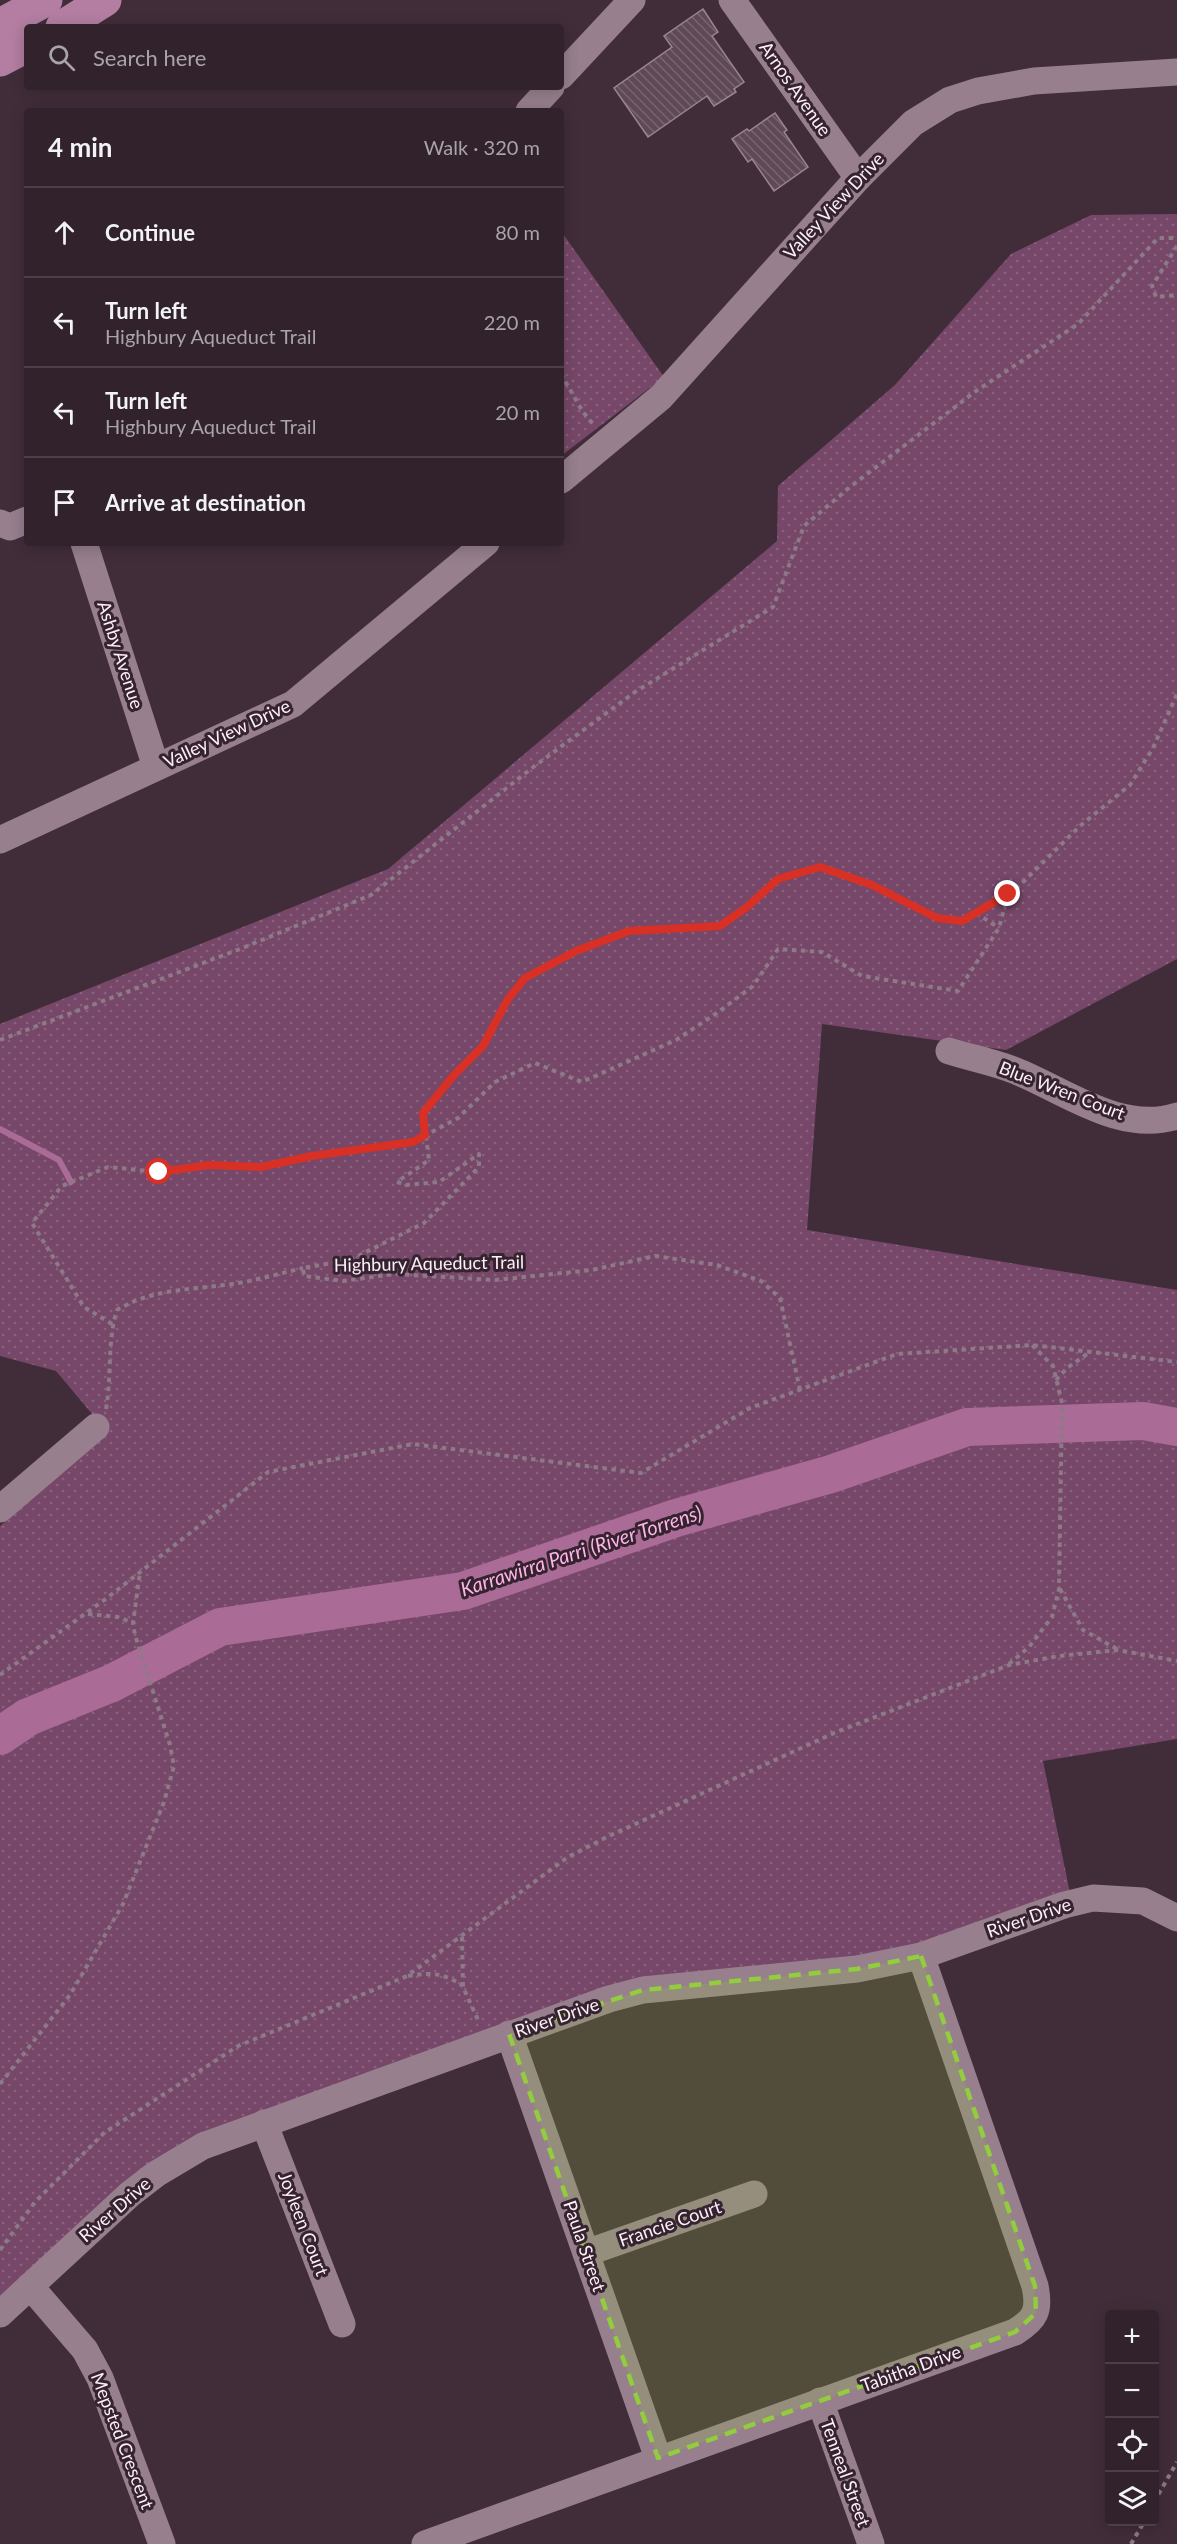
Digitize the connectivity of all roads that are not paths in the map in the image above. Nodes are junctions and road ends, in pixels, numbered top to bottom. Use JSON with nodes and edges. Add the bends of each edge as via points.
{"nodes":[{"id":1,"x":46,"y":0,"type":"edge"},
{"id":2,"x":105,"y":0,"type":"edge"},
{"id":3,"x":632,"y":0,"type":"edge"},
{"id":4,"x":732,"y":0,"type":"edge"},
{"id":5,"x":67,"y":24,"type":"edge"},
{"id":6,"x":0,"y":26,"type":"edge"},
{"id":7,"x":24,"y":48,"type":"edge"},
{"id":8,"x":0,"y":60,"type":"edge"},
{"id":9,"x":1177,"y":72,"type":"edge"},
{"id":10,"x":564,"y":73,"type":"edge"},
{"id":11,"x":548,"y":90,"type":"edge"},
{"id":12,"x":532,"y":108,"type":"edge"},
{"id":13,"x":858,"y":178,"type":"junction"},
{"id":14,"x":564,"y":478,"type":"edge"},
{"id":15,"x":24,"y":521,"type":"edge"},
{"id":16,"x":0,"y":523,"type":"edge"},
{"id":17,"x":85,"y":546,"type":"edge"},
{"id":18,"x":482,"y":546,"type":"edge"},
{"id":19,"x":156,"y":767,"type":"junction"},
{"id":20,"x":0,"y":840,"type":"edge"},
{"id":21,"x":949,"y":1051,"type":"dead end"},
{"id":22,"x":1177,"y":1116,"type":"edge"},
{"id":23,"x":96,"y":1427,"type":"road end"},
{"id":24,"x":0,"y":1509,"type":"edge"},
{"id":25,"x":1177,"y":1918,"type":"edge"},
{"id":26,"x":921,"y":1956,"type":"junction"},
{"id":27,"x":498,"y":2038,"type":"junction"},
{"id":28,"x":264,"y":2123,"type":"junction"},
{"id":29,"x":754,"y":2194,"type":"dead end"},
{"id":30,"x":586,"y":2253,"type":"junction"},
{"id":31,"x":30,"y":2286,"type":"junction"},
{"id":32,"x":0,"y":2314,"type":"edge"},
{"id":33,"x":342,"y":2324,"type":"dead end"},
{"id":34,"x":820,"y":2401,"type":"junction"},
{"id":35,"x":658,"y":2458,"type":"junction"},
{"id":36,"x":431,"y":2543,"type":"edge"},
{"id":37,"x":162,"y":2544,"type":"edge"},
{"id":38,"x":871,"y":2544,"type":"edge"}],
"edges":[{"from":1,"to":6,"type":"main road"},
{"from":2,"to":5,"type":"main road"},
{"from":3,"to":10,"type":"street"},
{"from":4,"to":13,"type":"street","name":"Arnos Avenue"},
{"from":7,"to":8,"type":"main road"},
{"from":9,"to":13,"type":"street","name":"Valley View Drive","via":[[1034,81],[959,97],[914,123]]},
{"from":11,"to":12,"type":"street"},
{"from":13,"to":14,"type":"street","name":"Valley View Drive","via":[[661,397]]},
{"from":15,"to":16,"type":"street","via":[[10,527]]},
{"from":17,"to":19,"type":"street","name":"Ashby Avenue"},
{"from":18,"to":19,"type":"street","name":"Valley View Drive","via":[[294,704]]},
{"from":19,"to":20,"type":"street","name":"Valley View Drive"},
{"from":21,"to":22,"type":"street","name":"Blue Wren Court","via":[[1015,1071],[1093,1108],[1124,1118],[1156,1122]]},
{"from":23,"to":24,"type":"street"},
{"from":25,"to":26,"type":"street","name":"River Drive","via":[[1143,1901],[1093,1898]]},
{"from":26,"to":27,"type":"street","name":"River Drive","via":[[858,1969],[643,1990]]},
{"from":26,"to":34,"type":"street","name":"Tabitha Drive","via":[[1035,2286],[1036,2313],[1015,2332]]},
{"from":27,"to":28,"type":"street","name":"River Drive"},
{"from":27,"to":30,"type":"street","name":"Paula Street"},
{"from":28,"to":31,"type":"street","name":"River Drive","via":[[203,2146],[156,2174]]},
{"from":28,"to":33,"type":"street","name":"Joyleen Court"},
{"from":29,"to":30,"type":"street","name":"Francie Court"},
{"from":30,"to":35,"type":"street","name":"Paula Street"},
{"from":31,"to":32,"type":"street","name":"River Drive"},
{"from":31,"to":37,"type":"street","name":"Mepsted Crescent","via":[[85,2350],[100,2378]]},
{"from":34,"to":35,"type":"street","name":"Tabitha Drive"},
{"from":34,"to":38,"type":"street","name":"Tenneal Street"},
{"from":35,"to":36,"type":"street","name":"Tabitha Drive"}]}
